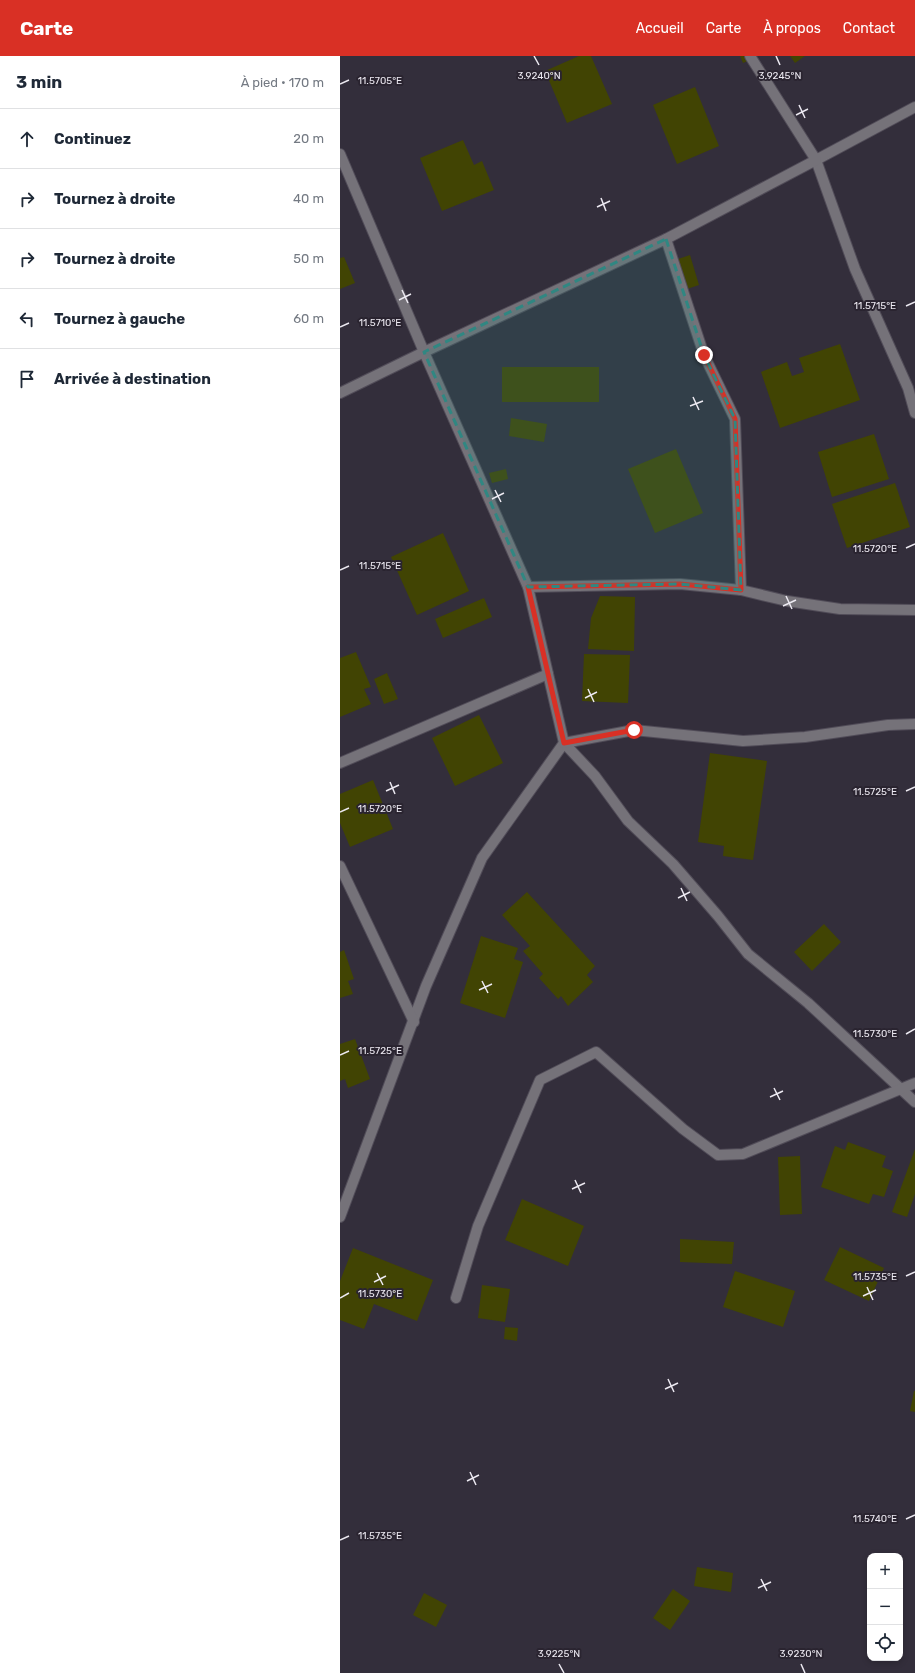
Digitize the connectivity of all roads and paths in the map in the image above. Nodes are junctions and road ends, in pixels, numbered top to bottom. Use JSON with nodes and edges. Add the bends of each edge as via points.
{"nodes":[{"id":1,"x":750,"y":56,"type":"edge"},
{"id":2,"x":915,"y":107,"type":"edge"},
{"id":3,"x":340,"y":154,"type":"edge"},
{"id":4,"x":816,"y":160,"type":"junction"},
{"id":5,"x":666,"y":239,"type":"junction"},
{"id":6,"x":424,"y":352,"type":"junction"},
{"id":7,"x":911,"y":387,"type":"edge"},
{"id":8,"x":340,"y":393,"type":"edge"},
{"id":9,"x":915,"y":413,"type":"edge"},
{"id":10,"x":528,"y":587,"type":"junction"},
{"id":11,"x":741,"y":590,"type":"junction"},
{"id":12,"x":915,"y":610,"type":"edge"},
{"id":13,"x":548,"y":674,"type":"junction"},
{"id":14,"x":915,"y":724,"type":"edge"},
{"id":15,"x":564,"y":743,"type":"junction"},
{"id":16,"x":340,"y":763,"type":"edge"},
{"id":17,"x":340,"y":866,"type":"edge"},
{"id":18,"x":414,"y":1022,"type":"junction"},
{"id":19,"x":915,"y":1083,"type":"edge"},
{"id":20,"x":900,"y":1089,"type":"junction"},
{"id":21,"x":915,"y":1102,"type":"edge"},
{"id":22,"x":340,"y":1217,"type":"edge"},
{"id":23,"x":456,"y":1298,"type":"dead end"}],
"edges":[{"from":1,"to":4,"type":"street"},
{"from":2,"to":4,"type":"street"},
{"from":3,"to":6,"type":"street"},
{"from":4,"to":5,"type":"street"},
{"from":4,"to":7,"type":"street","via":[[855,269]]},
{"from":5,"to":6,"type":"street"},
{"from":5,"to":11,"type":"street","via":[[704,355],[735,419]]},
{"from":6,"to":8,"type":"street"},
{"from":6,"to":10,"type":"street"},
{"from":7,"to":9,"type":"street"},
{"from":10,"to":11,"type":"street","via":[[680,584]]},
{"from":10,"to":13,"type":"street"},
{"from":11,"to":12,"type":"street","via":[[787,601],[840,609]]},
{"from":13,"to":15,"type":"street"},
{"from":13,"to":16,"type":"street"},
{"from":14,"to":15,"type":"street","via":[[888,725],[805,737],[743,741],[634,730]]},
{"from":15,"to":18,"type":"street","via":[[482,858],[426,986]]},
{"from":15,"to":20,"type":"street","via":[[595,776],[628,822],[673,864],[748,954],[808,1003]]},
{"from":17,"to":18,"type":"street"},
{"from":18,"to":22,"type":"street"},
{"from":19,"to":20,"type":"street"},
{"from":20,"to":21,"type":"street"},
{"from":20,"to":23,"type":"street","via":[[743,1154],[718,1155],[596,1052],[540,1080],[478,1226]]}]}
